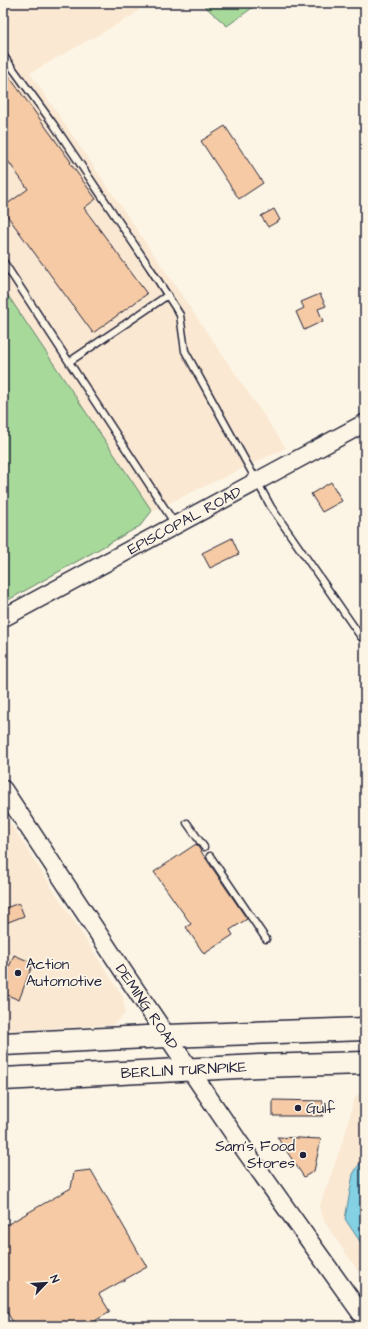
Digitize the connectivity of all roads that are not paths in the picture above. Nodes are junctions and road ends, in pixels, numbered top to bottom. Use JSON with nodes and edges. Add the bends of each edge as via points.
{"nodes":[{"id":1,"x":3,"y":55,"type":"edge"},
{"id":2,"x":3,"y":261,"type":"edge"},
{"id":3,"x":168,"y":296,"type":"junction"},
{"id":4,"x":69,"y":362,"type":"junction"},
{"id":5,"x":365,"y":423,"type":"edge"},
{"id":6,"x":257,"y":482,"type":"junction"},
{"id":7,"x":175,"y":525,"type":"junction"},
{"id":8,"x":3,"y":618,"type":"edge"},
{"id":9,"x":365,"y":634,"type":"edge"},
{"id":10,"x":3,"y":789,"type":"edge"},
{"id":11,"x":187,"y":824,"type":"dead end"},
{"id":12,"x":204,"y":847,"type":"dead end"},
{"id":13,"x":210,"y":856,"type":"dead end"},
{"id":14,"x":266,"y":939,"type":"dead end"},
{"id":15,"x":365,"y":1029,"type":"edge"},
{"id":16,"x":167,"y":1036,"type":"junction"},
{"id":17,"x":3,"y":1044,"type":"edge"},
{"id":18,"x":365,"y":1063,"type":"edge"},
{"id":19,"x":189,"y":1069,"type":"junction"},
{"id":20,"x":3,"y":1079,"type":"edge"},
{"id":21,"x":365,"y":1319,"type":"edge"}],
"edges":[{"from":1,"to":3,"type":"lane","via":[[54,125]]},
{"from":2,"to":4,"type":"lane"},
{"from":3,"to":4,"type":"lane"},
{"from":3,"to":6,"type":"lane","via":[[180,315],[184,351]]},
{"from":4,"to":7,"type":"lane"},
{"from":5,"to":6,"type":"street","name":"EPISCOPAL ROAD"},
{"from":6,"to":7,"type":"street","name":"EPISCOPAL ROAD"},
{"from":6,"to":9,"type":"lane","via":[[271,508],[361,636]]},
{"from":7,"to":8,"type":"street","name":"EPISCOPAL ROAD"},
{"from":10,"to":16,"type":"street","name":"DEMING ROAD"},
{"from":11,"to":12,"type":"lane"},
{"from":13,"to":14,"type":"lane"},
{"from":15,"to":16,"type":"highway"},
{"from":16,"to":17,"type":"highway"},
{"from":16,"to":19,"type":"street","name":"DEMING ROAD"},
{"from":18,"to":19,"type":"highway","name":"BERLIN TURNPIKE"},
{"from":19,"to":20,"type":"highway","name":"BERLIN TURNPIKE"},
{"from":19,"to":21,"type":"street","name":"DEMING ROAD"}]}
